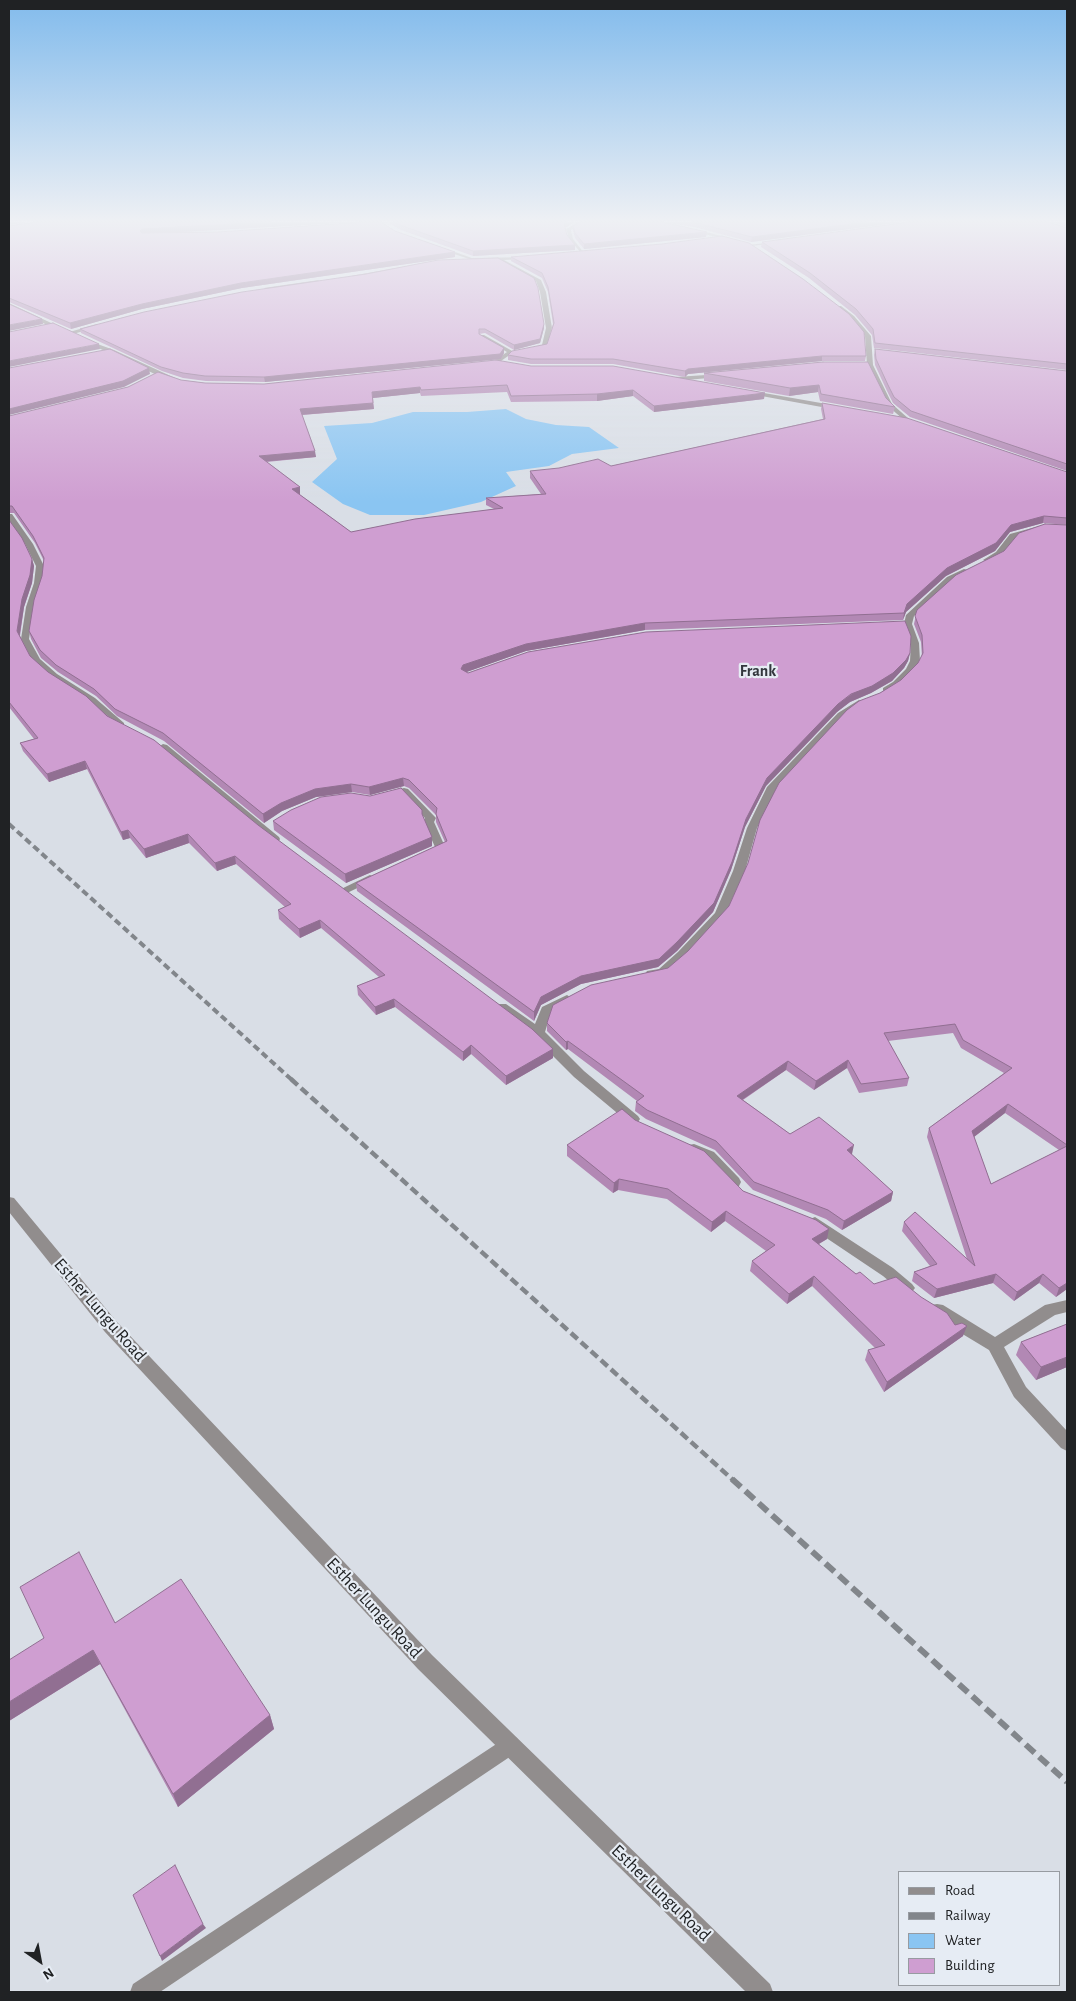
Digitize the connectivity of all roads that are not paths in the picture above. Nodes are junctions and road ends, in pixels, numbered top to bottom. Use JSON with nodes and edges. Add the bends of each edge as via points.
{"nodes":[{"id":1,"x":30,"y":315,"type":"edge"},
{"id":2,"x":547,"y":315,"type":"edge"},
{"id":3,"x":849,"y":315,"type":"edge"},
{"id":4,"x":104,"y":324,"type":"edge"},
{"id":5,"x":52,"y":326,"type":"junction"},
{"id":6,"x":44,"y":328,"type":"edge"},
{"id":7,"x":69,"y":333,"type":"junction"},
{"id":8,"x":482,"y":336,"type":"edge"},
{"id":9,"x":112,"y":351,"type":"junction"},
{"id":10,"x":869,"y":351,"type":"junction"},
{"id":11,"x":879,"y":352,"type":"edge"},
{"id":12,"x":95,"y":354,"type":"edge"},
{"id":13,"x":512,"y":354,"type":"junction"},
{"id":14,"x":496,"y":362,"type":"junction"},
{"id":15,"x":488,"y":363,"type":"edge"},
{"id":16,"x":505,"y":364,"type":"edge"},
{"id":17,"x":862,"y":364,"type":"edge"},
{"id":18,"x":870,"y":364,"type":"junction"},
{"id":19,"x":159,"y":374,"type":"junction"},
{"id":20,"x":723,"y":375,"type":"edge"},
{"id":21,"x":152,"y":378,"type":"edge"},
{"id":22,"x":666,"y":378,"type":"edge"},
{"id":23,"x":675,"y":379,"type":"junction"},
{"id":24,"x":182,"y":382,"type":"edge"},
{"id":25,"x":704,"y":385,"type":"edge"},
{"id":26,"x":739,"y":391,"type":"edge"},
{"id":27,"x":844,"y":409,"type":"edge"},
{"id":28,"x":890,"y":417,"type":"edge"},
{"id":29,"x":907,"y":420,"type":"junction"},
{"id":30,"x":924,"y":425,"type":"edge"},
{"id":31,"x":9,"y":516,"type":"edge"},
{"id":32,"x":1067,"y":528,"type":"edge"},
{"id":33,"x":128,"y":728,"type":"edge"},
{"id":34,"x":152,"y":740,"type":"edge"},
{"id":35,"x":377,"y":798,"type":"edge"},
{"id":36,"x":288,"y":848,"type":"edge"},
{"id":37,"x":420,"y":857,"type":"edge"},
{"id":38,"x":378,"y":875,"type":"edge"},
{"id":39,"x":343,"y":891,"type":"edge"},
{"id":40,"x":643,"y":976,"type":"edge"},
{"id":41,"x":578,"y":993,"type":"edge"},
{"id":42,"x":491,"y":999,"type":"edge"},
{"id":43,"x":538,"y":1033,"type":"junction"},
{"id":44,"x":640,"y":1125,"type":"edge"},
{"id":45,"x":683,"y":1144,"type":"edge"},
{"id":46,"x":740,"y":1189,"type":"edge"},
{"id":47,"x":9,"y":1202,"type":"edge"},
{"id":48,"x":801,"y":1218,"type":"edge"},
{"id":49,"x":1067,"y":1306,"type":"edge"},
{"id":50,"x":995,"y":1345,"type":"junction"},
{"id":51,"x":1067,"y":1443,"type":"edge"},
{"id":52,"x":510,"y":1745,"type":"junction"},
{"id":53,"x":140,"y":1992,"type":"edge"},
{"id":54,"x":762,"y":1992,"type":"edge"}],
"edges":[{"from":1,"to":5,"type":"street"},
{"from":2,"to":13,"type":"street","via":[[546,346]]},
{"from":3,"to":10,"type":"street","via":[[868,336]]},
{"from":4,"to":7,"type":"street"},
{"from":5,"to":6,"type":"street"},
{"from":5,"to":7,"type":"street"},
{"from":7,"to":9,"type":"street"},
{"from":8,"to":13,"type":"street"},
{"from":9,"to":12,"type":"street"},
{"from":9,"to":19,"type":"street"},
{"from":10,"to":11,"type":"street"},
{"from":10,"to":18,"type":"street"},
{"from":13,"to":14,"type":"street"},
{"from":14,"to":15,"type":"street"},
{"from":14,"to":16,"type":"street"},
{"from":17,"to":18,"type":"street"},
{"from":18,"to":29,"type":"street","via":[[890,405]]},
{"from":19,"to":21,"type":"street"},
{"from":19,"to":24,"type":"street"},
{"from":20,"to":23,"type":"street"},
{"from":22,"to":23,"type":"street"},
{"from":23,"to":25,"type":"street"},
{"from":26,"to":27,"type":"street"},
{"from":28,"to":29,"type":"street"},
{"from":29,"to":30,"type":"street"},
{"from":31,"to":33,"type":"street","via":[[40,566],[26,639],[36,660]]},
{"from":32,"to":40,"type":"street","via":[[1043,527],[1013,536],[1000,554],[950,579],[910,615],[904,624],[915,644],[916,661],[910,670],[896,684],[841,715],[771,789],[752,828],[739,871],[720,914],[662,972]]},
{"from":34,"to":36,"type":"street","via":[[268,828]]},
{"from":35,"to":37,"type":"street","via":[[404,791],[431,818],[441,848]]},
{"from":38,"to":39,"type":"street"},
{"from":41,"to":43,"type":"street","via":[[546,1010]]},
{"from":42,"to":43,"type":"street"},
{"from":43,"to":44,"type":"street","via":[[579,1074]]},
{"from":45,"to":46,"type":"street","via":[[709,1156]]},
{"from":47,"to":52,"type":"street","name":"Esther Lungu Road","via":[[111,1327],[425,1662]]},
{"from":48,"to":50,"type":"street","via":[[820,1225],[921,1299]]},
{"from":49,"to":50,"type":"street","via":[[1051,1310]]},
{"from":50,"to":51,"type":"street","via":[[1020,1392]]},
{"from":52,"to":53,"type":"street"},
{"from":52,"to":54,"type":"street","name":"Esther Lungu Road"}]}
